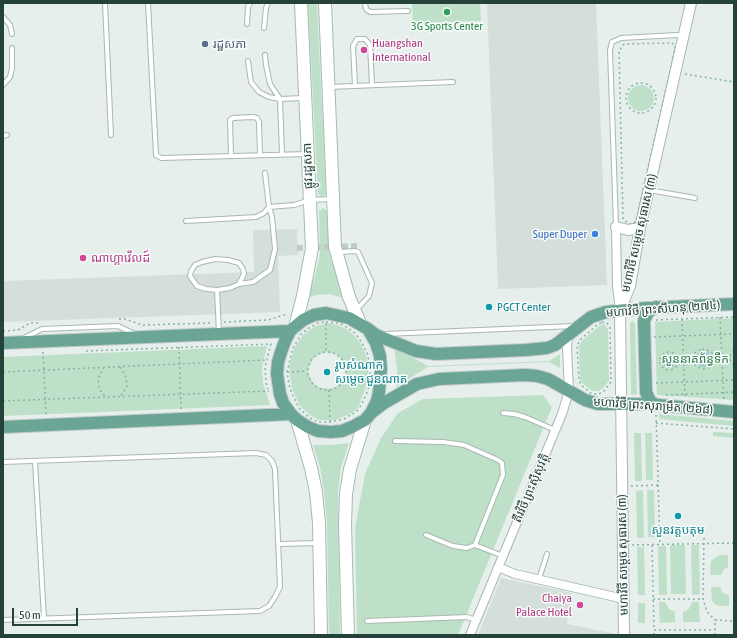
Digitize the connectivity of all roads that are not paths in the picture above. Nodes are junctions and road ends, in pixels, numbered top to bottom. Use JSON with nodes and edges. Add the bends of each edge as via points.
{"nodes":[{"id":1,"x":106,"y":3,"type":"edge"},
{"id":2,"x":148,"y":3,"type":"edge"},
{"id":3,"x":250,"y":3,"type":"edge"},
{"id":4,"x":268,"y":3,"type":"edge"},
{"id":5,"x":301,"y":3,"type":"edge"},
{"id":6,"x":325,"y":3,"type":"edge"},
{"id":7,"x":365,"y":3,"type":"edge"},
{"id":8,"x":691,"y":3,"type":"edge"},
{"id":9,"x":408,"y":10,"type":"dead end"},
{"id":10,"x":3,"y":17,"type":"edge"},
{"id":11,"x":247,"y":24,"type":"dead end"},
{"id":12,"x":264,"y":28,"type":"dead end"},
{"id":13,"x":12,"y":34,"type":"dead end"},
{"id":14,"x":683,"y":36,"type":"junction"},
{"id":15,"x":12,"y":48,"type":"dead end"},
{"id":16,"x":265,"y":55,"type":"dead end"},
{"id":17,"x":248,"y":61,"type":"dead end"},
{"id":18,"x":453,"y":82,"type":"dead end"},
{"id":19,"x":3,"y":85,"type":"edge"},
{"id":20,"x":372,"y":85,"type":"junction"},
{"id":21,"x":355,"y":86,"type":"junction"},
{"id":22,"x":329,"y":87,"type":"junction"},
{"id":23,"x":305,"y":98,"type":"junction"},
{"id":24,"x":280,"y":99,"type":"junction"},
{"id":25,"x":111,"y":135,"type":"dead end"},
{"id":26,"x":282,"y":154,"type":"junction"},
{"id":27,"x":308,"y":154,"type":"junction"},
{"id":28,"x":260,"y":155,"type":"junction"},
{"id":29,"x":231,"y":156,"type":"junction"},
{"id":30,"x":265,"y":173,"type":"dead end"},
{"id":31,"x":649,"y":190,"type":"junction"},
{"id":32,"x":695,"y":198,"type":"dead end"},
{"id":33,"x":333,"y":199,"type":"junction"},
{"id":34,"x":310,"y":200,"type":"junction"},
{"id":35,"x":269,"y":208,"type":"junction"},
{"id":36,"x":186,"y":221,"type":"dead end"},
{"id":37,"x":637,"y":226,"type":"junction"},
{"id":38,"x":616,"y":227,"type":"junction"},
{"id":39,"x":337,"y":252,"type":"junction"},
{"id":40,"x":239,"y":284,"type":"junction"},
{"id":41,"x":217,"y":290,"type":"junction"},
{"id":42,"x":734,"y":304,"type":"edge"},
{"id":43,"x":656,"y":307,"type":"junction"},
{"id":44,"x":620,"y":310,"type":"junction"},
{"id":45,"x":355,"y":311,"type":"junction"},
{"id":46,"x":579,"y":326,"type":"junction"},
{"id":47,"x":219,"y":328,"type":"junction"},
{"id":48,"x":292,"y":329,"type":"junction"},
{"id":49,"x":368,"y":329,"type":"junction"},
{"id":50,"x":568,"y":336,"type":"junction"},
{"id":51,"x":3,"y":343,"type":"edge"},
{"id":52,"x":569,"y":391,"type":"junction"},
{"id":53,"x":661,"y":399,"type":"junction"},
{"id":54,"x":621,"y":404,"type":"junction"},
{"id":55,"x":732,"y":406,"type":"edge"},
{"id":56,"x":503,"y":413,"type":"dead end"},
{"id":57,"x":294,"y":417,"type":"junction"},
{"id":58,"x":368,"y":417,"type":"junction"},
{"id":59,"x":3,"y":427,"type":"edge"},
{"id":60,"x":555,"y":430,"type":"junction"},
{"id":61,"x":395,"y":440,"type":"dead end"},
{"id":62,"x":36,"y":461,"type":"junction"},
{"id":63,"x":3,"y":462,"type":"edge"},
{"id":64,"x":426,"y":535,"type":"dead end"},
{"id":65,"x":319,"y":543,"type":"junction"},
{"id":66,"x":279,"y":544,"type":"junction"},
{"id":67,"x":475,"y":545,"type":"junction"},
{"id":68,"x":547,"y":554,"type":"dead end"},
{"id":69,"x":503,"y":556,"type":"junction"},
{"id":70,"x":498,"y":567,"type":"junction"},
{"id":71,"x":539,"y":580,"type":"junction"},
{"id":72,"x":624,"y":599,"type":"junction"},
{"id":73,"x":44,"y":618,"type":"junction"},
{"id":74,"x":3,"y":620,"type":"edge"},
{"id":75,"x":476,"y":620,"type":"junction"},
{"id":76,"x":368,"y":621,"type":"dead end"},
{"id":77,"x":321,"y":635,"type":"edge"},
{"id":78,"x":348,"y":635,"type":"edge"},
{"id":79,"x":470,"y":635,"type":"edge"},
{"id":80,"x":624,"y":635,"type":"edge"}],
"edges":[{"from":1,"to":25,"type":"lane"},
{"from":2,"to":29,"type":"lane","via":[[156,154],[161,158]]},
{"from":3,"to":11,"type":"lane"},
{"from":4,"to":12,"type":"lane"},
{"from":5,"to":23,"type":"main road","name":"ផ្លូវ រដ្ឋសភា"},
{"from":6,"to":22,"type":"main road","name":"ផ្លូវ រដ្ឋសភា"},
{"from":7,"to":9,"type":"lane","via":[[366,9],[370,12]]},
{"from":8,"to":14,"type":"street","name":"មហាវិថី សម្តេច សុធារស (៣)"},
{"from":10,"to":13,"type":"lane","via":[[10,25]]},
{"from":14,"to":31,"type":"street","name":"មហាវិថី សម្តេច សុធារស (៣)"},
{"from":14,"to":38,"type":"lane","via":[[621,38],[612,42],[610,50]]},
{"from":15,"to":19,"type":"lane","via":[[10,77]]},
{"from":16,"to":24,"type":"lane","via":[[270,84]]},
{"from":17,"to":24,"type":"lane","via":[[251,82],[259,92]]},
{"from":18,"to":20,"type":"lane"},
{"from":20,"to":21,"type":"lane"},
{"from":20,"to":21,"type":"lane","via":[[370,45],[365,39],[357,39],[353,46]]},
{"from":21,"to":22,"type":"lane"},
{"from":22,"to":33,"type":"main road","name":"ផ្លូវ រដ្ឋសភា"},
{"from":23,"to":24,"type":"lane"},
{"from":23,"to":27,"type":"main road","name":"ផ្លូវ រដ្ឋសភា"},
{"from":24,"to":26,"type":"lane"},
{"from":26,"to":27,"type":"lane"},
{"from":26,"to":28,"type":"lane"},
{"from":27,"to":34,"type":"main road","name":"ផ្លូវ រដ្ឋសភា"},
{"from":28,"to":29,"type":"lane"},
{"from":28,"to":29,"type":"lane","via":[[259,122],[253,117],[230,120]]},
{"from":30,"to":35,"type":"lane"},
{"from":31,"to":32,"type":"lane"},
{"from":31,"to":37,"type":"street","name":"មហាវិថី សម្តេច សុធារស (៣)"},
{"from":33,"to":34,"type":"lane"},
{"from":33,"to":39,"type":"main road","name":"ផ្លូវ រដ្ឋសភា"},
{"from":34,"to":35,"type":"lane"},
{"from":34,"to":48,"type":"main road","name":"ផ្លូវ រដ្ឋសភា","via":[[312,248],[303,296]]},
{"from":35,"to":36,"type":"lane","via":[[256,217]]},
{"from":35,"to":40,"type":"lane","via":[[275,248],[270,270],[253,282]]},
{"from":37,"to":38,"type":"street","via":[[628,230]]},
{"from":37,"to":44,"type":"street","name":"មហាវិថី សម្តេច សុធារស (៣)","via":[[630,286]]},
{"from":38,"to":44,"type":"street"},
{"from":39,"to":45,"type":"main road","name":"ផ្លូវ រដ្ឋសភា"},
{"from":39,"to":45,"type":"lane","via":[[358,252],[372,284],[369,296]]},
{"from":40,"to":41,"type":"lane"},
{"from":40,"to":41,"type":"lane","via":[[244,274],[239,263],[216,259],[195,265],[190,276],[197,286]]},
{"from":41,"to":47,"type":"lane"},
{"from":42,"to":43,"type":"main road","name":"មហាវិថី ព្រះសីហនុ (២៧៤)"},
{"from":43,"to":44,"type":"main road","name":"មហាវិថី ព្រះសីហនុ (២៧៤)"},
{"from":43,"to":53,"type":"main road","via":[[648,312],[644,321],[646,392],[650,401]]},
{"from":44,"to":46,"type":"main road","name":"មហាវិថី ព្រះសីហនុ (២៧៤)","via":[[591,317]]},
{"from":44,"to":54,"type":"street","name":"មហាវិថី សម្តេច សុធារស (៣)"},
{"from":45,"to":49,"type":"main road","name":"ផ្លូវ រដ្ឋសភា"},
{"from":46,"to":49,"type":"lane"},
{"from":46,"to":50,"type":"main road","name":"មហាវិថី ព្រះសីហនុ (២៧៤)"},
{"from":47,"to":48,"type":"main road"},
{"from":47,"to":51,"type":"main road","via":[[143,337]]},
{"from":48,"to":49,"type":"main road","name":"មហាវិថី ព្រះសីហនុ (២៧៤)","via":[[314,315],[326,313],[349,318]]},
{"from":48,"to":57,"type":"main road","via":[[281,352],[277,374],[283,402]]},
{"from":49,"to":50,"type":"main road","name":"មហាវិថី ព្រះសីហនុ (២៧៤)","via":[[416,351],[436,354],[538,349],[555,345]]},
{"from":49,"to":58,"type":"main road","via":[[376,343],[381,369],[377,402]]},
{"from":50,"to":52,"type":"street","name":"តីរវិថី ព្រះស៊ីសុវត្តិ"},
{"from":52,"to":54,"type":"main road","name":"មហាវិថី ព្រះសុរាម្រឹត (២៦៨)","via":[[591,402]]},
{"from":52,"to":58,"type":"main road","name":"មហាវិថី ព្រះសុរាម្រឹត (២៦៨)","via":[[537,376],[439,379],[417,384],[384,403]]},
{"from":52,"to":60,"type":"street","name":"តីរវិថី ព្រះស៊ីសុវត្តិ"},
{"from":53,"to":54,"type":"main road","name":"មហាវិថី ព្រះសុរាម្រឹត (២៦៨)"},
{"from":53,"to":55,"type":"main road","name":"មហាវិថី ព្រះសុរាម្រឹត (២៦៨)"},
{"from":54,"to":72,"type":"street","name":"មហាវិថី សម្តេច សុធារស (៣)"},
{"from":56,"to":60,"type":"lane","via":[[525,417]]},
{"from":57,"to":58,"type":"main road","name":"មហាវិថី ព្រះសុរាម្រឹត (២៦៨)","via":[[318,431],[331,432],[342,431]]},
{"from":57,"to":59,"type":"main road"},
{"from":57,"to":65,"type":"main road","via":[[316,492]]},
{"from":58,"to":78,"type":"main road","via":[[350,469],[346,494]]},
{"from":60,"to":69,"type":"street","name":"តីរវិថី ព្រះស៊ីសុវត្តិ"},
{"from":61,"to":67,"type":"lane","via":[[464,445],[502,463],[503,475]]},
{"from":62,"to":63,"type":"lane"},
{"from":62,"to":66,"type":"lane","via":[[256,453],[266,455],[276,469]]},
{"from":62,"to":73,"type":"lane"},
{"from":64,"to":67,"type":"lane","via":[[453,546],[466,548]]},
{"from":65,"to":66,"type":"lane"},
{"from":65,"to":77,"type":"main road"},
{"from":66,"to":73,"type":"lane","via":[[280,587],[269,606],[260,611]]},
{"from":67,"to":69,"type":"lane"},
{"from":68,"to":71,"type":"lane"},
{"from":69,"to":70,"type":"street","name":"តីរវិថី ព្រះស៊ីសុវត្តិ"},
{"from":70,"to":71,"type":"street"},
{"from":70,"to":75,"type":"street","name":"តីរវិថី ព្រះស៊ីសុវត្តិ"},
{"from":71,"to":72,"type":"street"},
{"from":72,"to":80,"type":"street","name":"មហាវិថី សម្តេច សុធារស (៣)"},
{"from":73,"to":74,"type":"lane"},
{"from":75,"to":76,"type":"lane","via":[[467,617]]},
{"from":75,"to":79,"type":"street","name":"តីរវិថី ព្រះស៊ីសុវត្តិ"}]}
